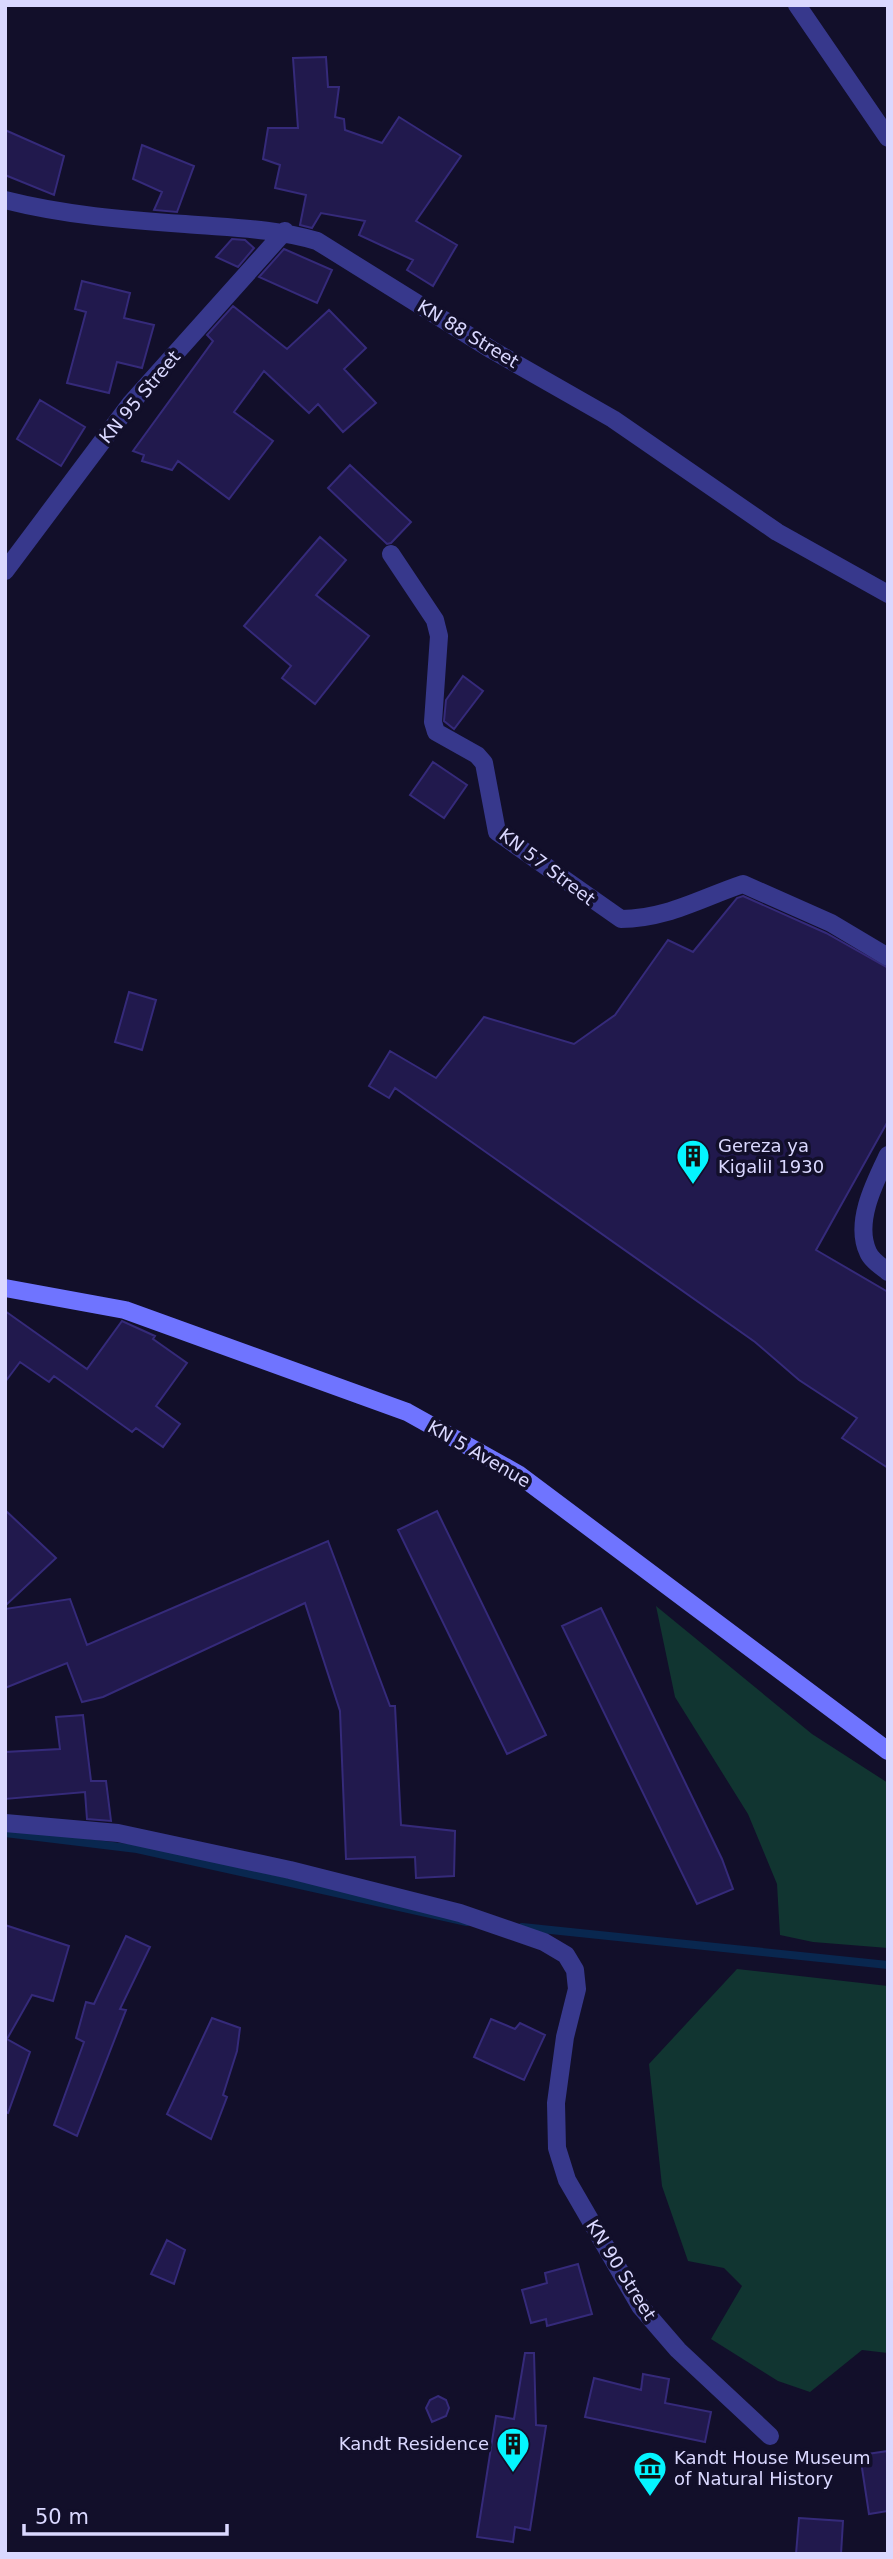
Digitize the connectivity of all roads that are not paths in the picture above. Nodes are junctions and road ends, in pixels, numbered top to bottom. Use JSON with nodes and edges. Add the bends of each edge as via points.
{"nodes":[{"id":1,"x":797,"y":5,"type":"edge"},
{"id":2,"x":888,"y":138,"type":"edge"},
{"id":3,"x":5,"y":200,"type":"edge"},
{"id":4,"x":285,"y":231,"type":"junction"},
{"id":5,"x":391,"y":554,"type":"dead end"},
{"id":6,"x":5,"y":571,"type":"edge"},
{"id":7,"x":888,"y":594,"type":"edge"},
{"id":8,"x":888,"y":957,"type":"edge"},
{"id":9,"x":888,"y":1155,"type":"edge"},
{"id":10,"x":888,"y":1272,"type":"edge"},
{"id":11,"x":5,"y":1288,"type":"edge"},
{"id":12,"x":888,"y":1751,"type":"edge"},
{"id":13,"x":5,"y":1823,"type":"edge"},
{"id":14,"x":770,"y":2436,"type":"dead end"}],
"edges":[{"from":1,"to":2,"type":"street"},
{"from":3,"to":4,"type":"street","name":"KN 88 Street","via":[[57,212]]},
{"from":4,"to":6,"type":"street","name":"KN 95 Street","via":[[131,403]]},
{"from":4,"to":7,"type":"street","name":"KN 88 Street","via":[[317,241],[613,419],[777,532]]},
{"from":5,"to":8,"type":"street","name":"KN 57 Street","via":[[435,620],[439,636],[436,732],[484,763],[497,832],[621,919],[646,919],[680,910],[743,884],[831,923]]},
{"from":9,"to":10,"type":"street","via":[[863,1227],[868,1254]]},
{"from":11,"to":12,"type":"main road","name":"KN 5 Avenue","via":[[125,1310],[407,1412],[518,1474]]},
{"from":13,"to":14,"type":"street","name":"KN 90 Street","via":[[118,1833],[290,1870],[460,1913],[544,1942],[566,1955],[575,1970],[577,1989],[556,2103],[557,2148],[567,2180],[640,2306],[678,2350]]}]}
